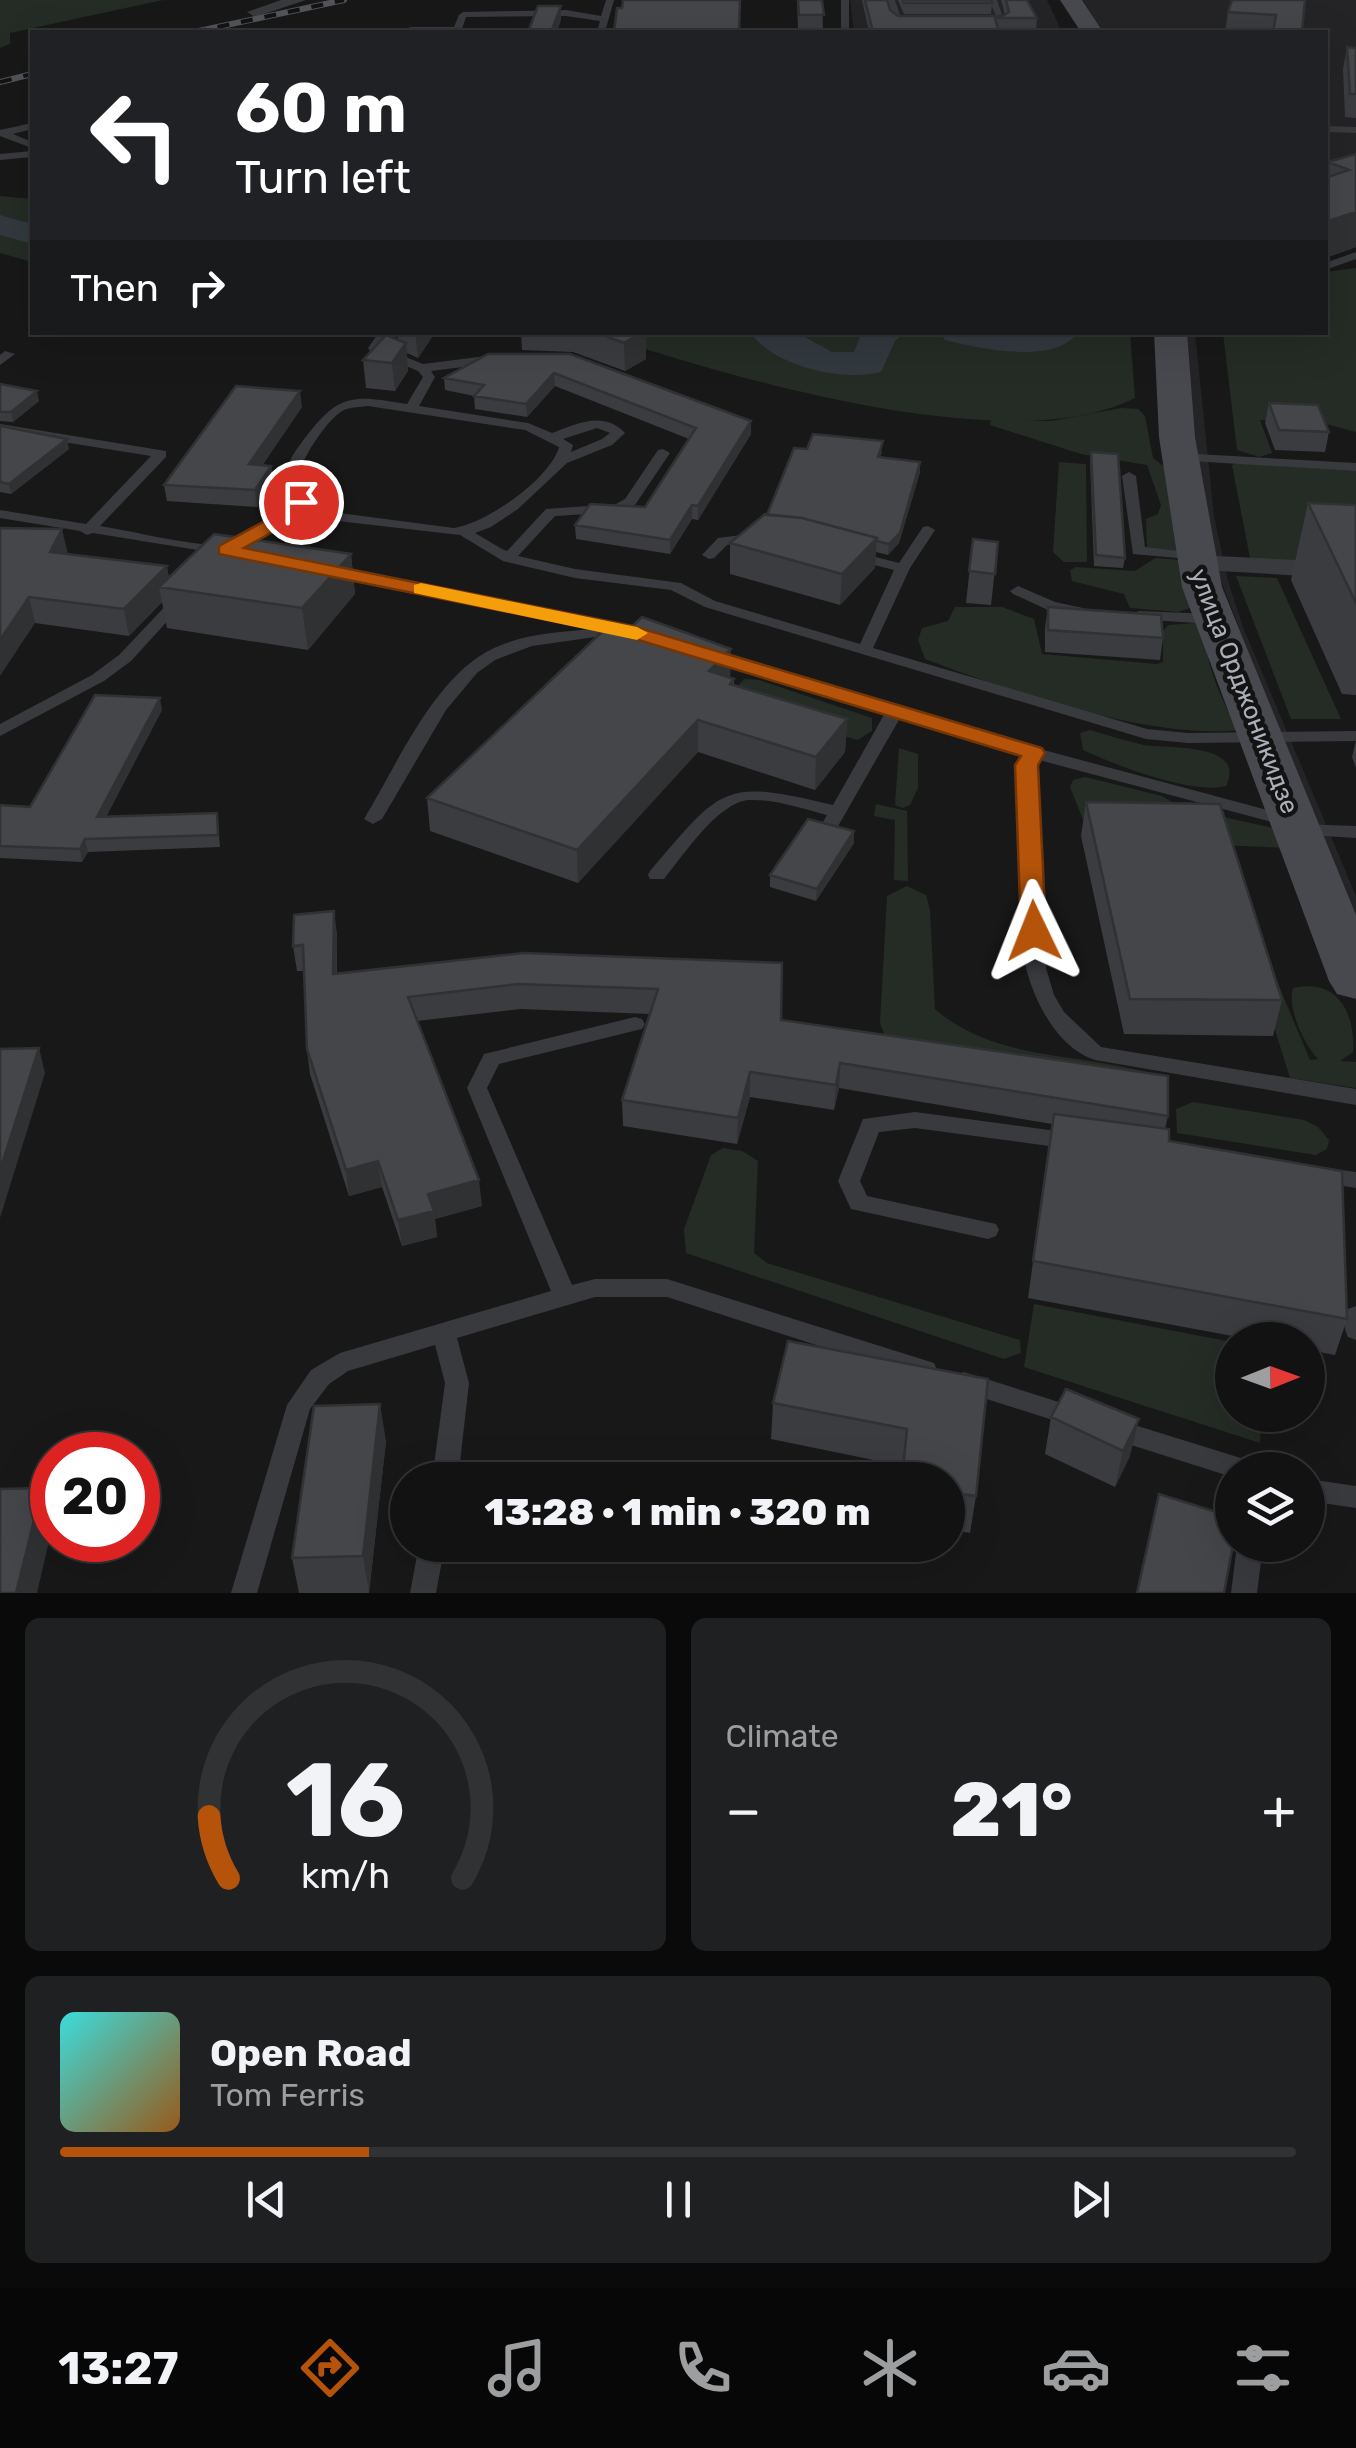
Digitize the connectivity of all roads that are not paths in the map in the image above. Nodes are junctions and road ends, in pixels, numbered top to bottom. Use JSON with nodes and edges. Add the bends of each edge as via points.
{"nodes":[{"id":1,"x":298,"y":0,"type":"edge"},
{"id":2,"x":610,"y":0,"type":"edge"},
{"id":3,"x":845,"y":0,"type":"edge"},
{"id":4,"x":892,"y":0,"type":"edge"},
{"id":5,"x":993,"y":0,"type":"edge"},
{"id":6,"x":1071,"y":0,"type":"edge"},
{"id":7,"x":255,"y":12,"type":"dead end"},
{"id":8,"x":605,"y":19,"type":"junction"},
{"id":9,"x":915,"y":21,"type":"edge"},
{"id":10,"x":967,"y":21,"type":"edge"},
{"id":11,"x":457,"y":30,"type":"edge"},
{"id":12,"x":602,"y":30,"type":"edge"},
{"id":13,"x":844,"y":30,"type":"edge"},
{"id":14,"x":1091,"y":30,"type":"edge"},
{"id":15,"x":30,"y":127,"type":"edge"},
{"id":16,"x":1328,"y":129,"type":"edge"},
{"id":17,"x":1356,"y":130,"type":"edge"},
{"id":18,"x":2,"y":134,"type":"edge"},
{"id":19,"x":30,"y":144,"type":"edge"},
{"id":20,"x":30,"y":154,"type":"edge"},
{"id":21,"x":0,"y":157,"type":"edge"},
{"id":22,"x":1356,"y":255,"type":"edge"},
{"id":23,"x":1328,"y":266,"type":"edge"},
{"id":24,"x":383,"y":335,"type":"edge"},
{"id":25,"x":1170,"y":335,"type":"edge"},
{"id":26,"x":512,"y":357,"type":"edge"},
{"id":27,"x":422,"y":368,"type":"junction"},
{"id":28,"x":411,"y":408,"type":"junction"},
{"id":29,"x":0,"y":428,"type":"edge"},
{"id":30,"x":554,"y":436,"type":"junction"},
{"id":31,"x":663,"y":453,"type":"dead end"},
{"id":32,"x":1180,"y":457,"type":"junction"},
{"id":33,"x":562,"y":460,"type":"junction"},
{"id":34,"x":1356,"y":468,"type":"edge"},
{"id":35,"x":1128,"y":476,"type":"dead end"},
{"id":36,"x":292,"y":511,"type":"junction"},
{"id":37,"x":0,"y":514,"type":"edge"},
{"id":38,"x":928,"y":530,"type":"dead end"},
{"id":39,"x":87,"y":531,"type":"junction"},
{"id":40,"x":465,"y":532,"type":"junction"},
{"id":41,"x":779,"y":539,"type":"edge"},
{"id":42,"x":226,"y":550,"type":"junction"},
{"id":43,"x":831,"y":550,"type":"edge"},
{"id":44,"x":709,"y":556,"type":"dead end"},
{"id":45,"x":264,"y":558,"type":"edge"},
{"id":46,"x":508,"y":558,"type":"junction"},
{"id":47,"x":1195,"y":560,"type":"junction"},
{"id":48,"x":213,"y":564,"type":"edge"},
{"id":49,"x":302,"y":566,"type":"edge"},
{"id":50,"x":904,"y":568,"type":"junction"},
{"id":51,"x":1356,"y":571,"type":"edge"},
{"id":52,"x":188,"y":591,"type":"edge"},
{"id":53,"x":1018,"y":591,"type":"dead end"},
{"id":54,"x":1089,"y":613,"type":"edge"},
{"id":55,"x":1124,"y":615,"type":"edge"},
{"id":56,"x":1212,"y":619,"type":"junction"},
{"id":57,"x":626,"y":630,"type":"junction"},
{"id":58,"x":662,"y":641,"type":"edge"},
{"id":59,"x":864,"y":651,"type":"junction"},
{"id":60,"x":698,"y":652,"type":"edge"},
{"id":61,"x":895,"y":711,"type":"junction"},
{"id":62,"x":0,"y":731,"type":"edge"},
{"id":63,"x":1356,"y":736,"type":"edge"},
{"id":64,"x":1258,"y":737,"type":"junction"},
{"id":65,"x":1034,"y":753,"type":"junction"},
{"id":66,"x":374,"y":819,"type":"dead end"},
{"id":67,"x":1296,"y":826,"type":"junction"},
{"id":68,"x":1356,"y":832,"type":"edge"},
{"id":69,"x":657,"y":875,"type":"dead end"},
{"id":70,"x":1356,"y":981,"type":"edge"},
{"id":71,"x":634,"y":1024,"type":"dead end"},
{"id":72,"x":1356,"y":1096,"type":"edge"},
{"id":73,"x":1093,"y":1144,"type":"edge"},
{"id":74,"x":1291,"y":1171,"type":"edge"},
{"id":75,"x":1356,"y":1180,"type":"edge"},
{"id":76,"x":988,"y":1230,"type":"dead end"},
{"id":77,"x":565,"y":1296,"type":"junction"},
{"id":78,"x":1356,"y":1316,"type":"edge"},
{"id":79,"x":1356,"y":1330,"type":"edge"},
{"id":80,"x":443,"y":1332,"type":"junction"},
{"id":81,"x":1215,"y":1461,"type":"edge"},
{"id":82,"x":447,"y":1462,"type":"edge"},
{"id":83,"x":1325,"y":1492,"type":"edge"},
{"id":84,"x":1356,"y":1497,"type":"edge"},
{"id":85,"x":429,"y":1562,"type":"edge"},
{"id":86,"x":1248,"y":1562,"type":"edge"},
{"id":87,"x":244,"y":1593,"type":"edge"},
{"id":88,"x":423,"y":1593,"type":"edge"},
{"id":89,"x":1244,"y":1593,"type":"edge"}],
"edges":[{"from":1,"to":7,"type":"street"},
{"from":2,"to":8,"type":"lane"},
{"from":3,"to":13,"type":"lane"},
{"from":4,"to":9,"type":"lane","via":[[897,21]]},
{"from":5,"to":10,"type":"lane","via":[[1002,21]]},
{"from":6,"to":14,"type":"main road"},
{"from":8,"to":11,"type":"lane","via":[[486,14],[463,16]]},
{"from":8,"to":12,"type":"lane"},
{"from":15,"to":18,"type":"lane"},
{"from":16,"to":17,"type":"lane"},
{"from":18,"to":19,"type":"lane"},
{"from":20,"to":21,"type":"lane"},
{"from":22,"to":23,"type":"lane"},
{"from":24,"to":27,"type":"lane","via":[[374,348]]},
{"from":25,"to":32,"type":"main road","name":"улица Орджоникидзе"},
{"from":26,"to":27,"type":"lane"},
{"from":27,"to":28,"type":"lane","via":[[429,377]]},
{"from":28,"to":30,"type":"lane"},
{"from":28,"to":36,"type":"lane","via":[[368,402],[330,414],[297,458],[294,468],[306,486]]},
{"from":29,"to":39,"type":"lane","via":[[161,454]]},
{"from":30,"to":33,"type":"lane","via":[[566,445]]},
{"from":30,"to":33,"type":"lane","via":[[592,424],[618,432]]},
{"from":31,"to":46,"type":"lane","via":[[630,502],[550,512]]},
{"from":32,"to":34,"type":"lane"},
{"from":32,"to":47,"type":"main road","name":"улица Орджоникидзе"},
{"from":33,"to":40,"type":"lane","via":[[493,522]]},
{"from":35,"to":47,"type":"lane","via":[[1138,551]]},
{"from":36,"to":40,"type":"lane"},
{"from":36,"to":42,"type":"lane"},
{"from":37,"to":39,"type":"lane"},
{"from":38,"to":50,"type":"lane"},
{"from":39,"to":42,"type":"lane"},
{"from":40,"to":46,"type":"lane"},
{"from":41,"to":44,"type":"lane","via":[[723,542]]},
{"from":42,"to":45,"type":"lane"},
{"from":42,"to":48,"type":"lane"},
{"from":43,"to":50,"type":"lane"},
{"from":46,"to":59,"type":"lane","via":[[617,579],[651,578],[694,591],[710,604]]},
{"from":47,"to":51,"type":"street"},
{"from":47,"to":56,"type":"main road","name":"улица Орджоникидзе"},
{"from":49,"to":57,"type":"lane"},
{"from":50,"to":59,"type":"lane"},
{"from":52,"to":62,"type":"lane","via":[[98,678]]},
{"from":53,"to":54,"type":"lane"},
{"from":55,"to":56,"type":"lane"},
{"from":56,"to":64,"type":"main road","name":"улица Орджоникидзе"},
{"from":57,"to":58,"type":"lane"},
{"from":57,"to":66,"type":"lane","via":[[534,642],[490,656],[456,686]]},
{"from":59,"to":64,"type":"lane","via":[[1146,734]]},
{"from":60,"to":61,"type":"lane"},
{"from":61,"to":65,"type":"lane"},
{"from":61,"to":69,"type":"lane","via":[[834,818],[763,793],[732,795]]},
{"from":63,"to":64,"type":"lane"},
{"from":64,"to":67,"type":"main road","name":"улица Орджоникидзе"},
{"from":65,"to":67,"type":"lane"},
{"from":65,"to":72,"type":"lane","via":[[1026,765],[1036,968],[1043,998],[1062,1028],[1096,1053]]},
{"from":67,"to":68,"type":"lane"},
{"from":67,"to":70,"type":"main road","name":"улица Орджоникидзе"},
{"from":71,"to":77,"type":"lane","via":[[492,1059],[477,1088]]},
{"from":73,"to":76,"type":"lane","via":[[915,1120],[871,1124],[849,1181],[859,1204]]},
{"from":74,"to":75,"type":"lane"},
{"from":77,"to":80,"type":"lane"},
{"from":77,"to":81,"type":"lane","via":[[595,1288],[666,1288]]},
{"from":78,"to":79,"type":"lane"},
{"from":80,"to":82,"type":"lane","via":[[457,1383]]},
{"from":80,"to":87,"type":"lane","via":[[340,1363],[299,1404]]},
{"from":83,"to":84,"type":"lane"},
{"from":85,"to":88,"type":"lane"},
{"from":86,"to":89,"type":"lane"}]}
